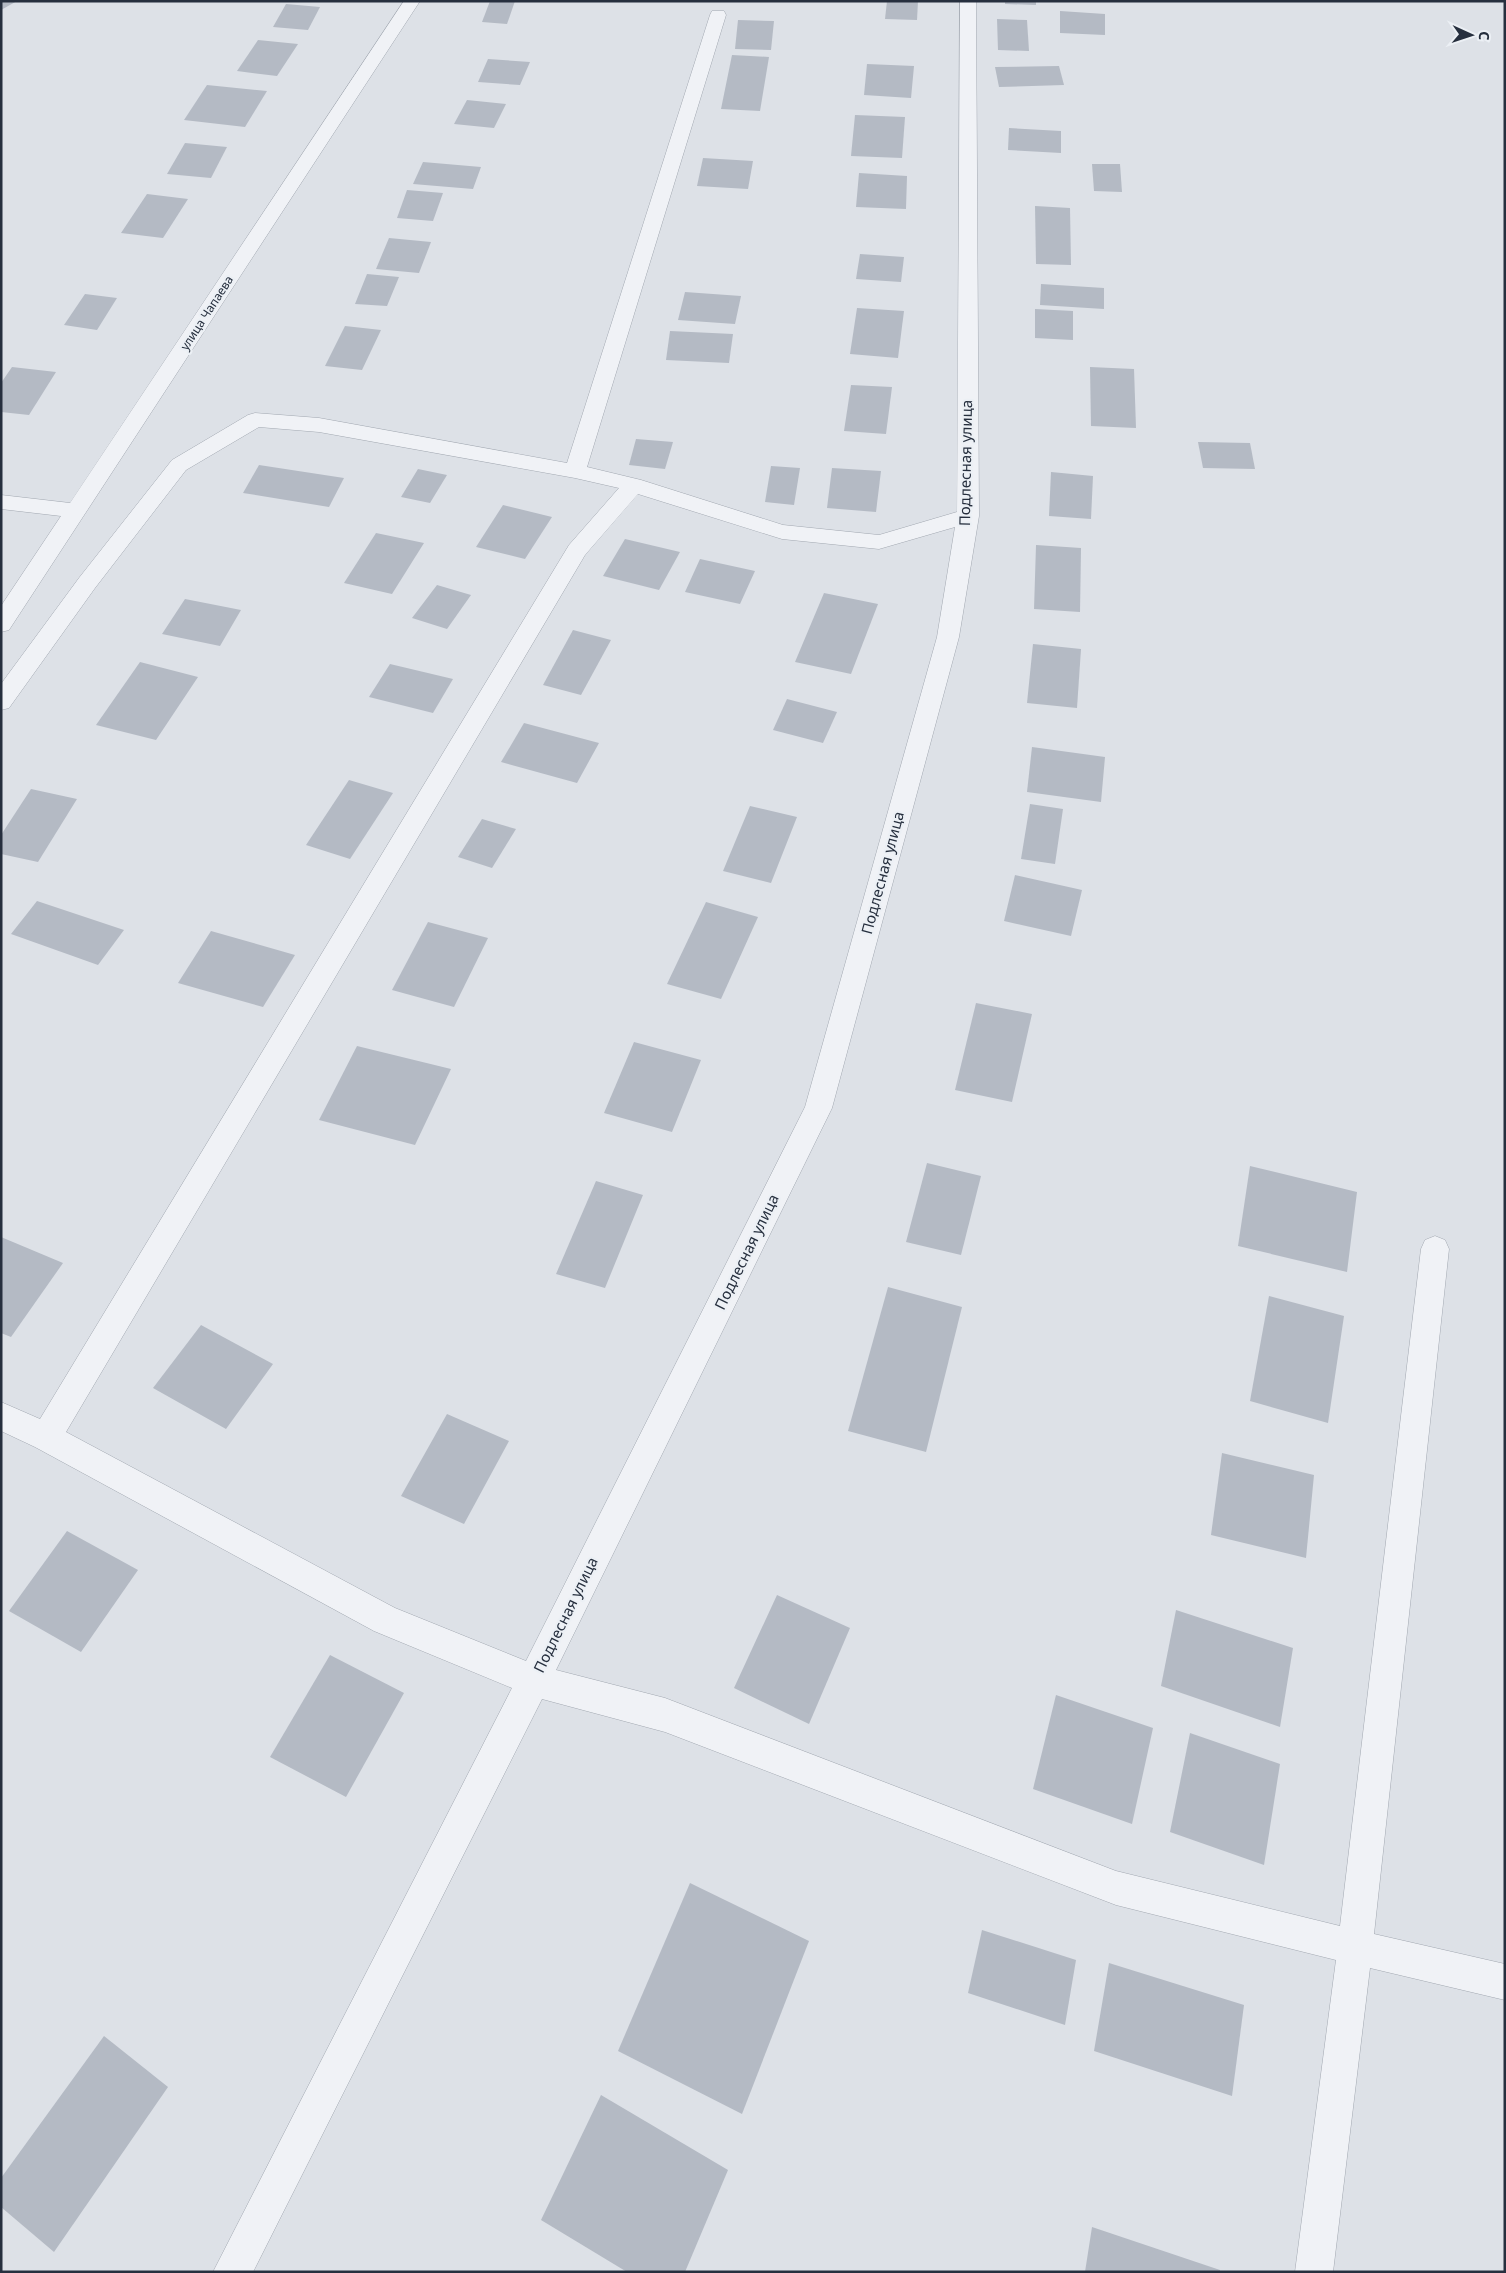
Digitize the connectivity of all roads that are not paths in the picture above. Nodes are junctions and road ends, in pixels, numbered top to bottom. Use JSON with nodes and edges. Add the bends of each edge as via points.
{"nodes":[{"id":1,"x":412,"y":1,"type":"edge"},
{"id":2,"x":968,"y":1,"type":"edge"},
{"id":3,"x":718,"y":15,"type":"dead end"},
{"id":4,"x":575,"y":471,"type":"junction"},
{"id":5,"x":634,"y":485,"type":"junction"},
{"id":6,"x":1,"y":502,"type":"edge"},
{"id":7,"x":76,"y":511,"type":"junction"},
{"id":8,"x":968,"y":516,"type":"junction"},
{"id":9,"x":1,"y":624,"type":"edge"},
{"id":10,"x":1,"y":702,"type":"edge"},
{"id":11,"x":1435,"y":1249,"type":"dead end"},
{"id":12,"x":1,"y":1416,"type":"edge"},
{"id":13,"x":46,"y":1438,"type":"junction"},
{"id":14,"x":534,"y":1680,"type":"junction"},
{"id":15,"x":1355,"y":1947,"type":"junction"},
{"id":16,"x":1505,"y":1982,"type":"edge"},
{"id":17,"x":232,"y":2272,"type":"edge"},
{"id":18,"x":1314,"y":2272,"type":"edge"}],
"edges":[{"from":1,"to":7,"type":"street","name":"улица Чапаева"},
{"from":2,"to":8,"type":"street","name":"Подлесная улица"},
{"from":3,"to":4,"type":"street"},
{"from":4,"to":5,"type":"street"},
{"from":4,"to":10,"type":"street","via":[[318,425],[255,420],[178,465]]},
{"from":5,"to":8,"type":"street","via":[[782,532],[878,542]]},
{"from":5,"to":13,"type":"street","via":[[577,550]]},
{"from":6,"to":7,"type":"street"},
{"from":7,"to":9,"type":"street","name":"улица Чапаева"},
{"from":8,"to":14,"type":"street","name":"Подлесная улица","via":[[948,636],[818,1108]]},
{"from":11,"to":15,"type":"street"},
{"from":12,"to":13,"type":"street"},
{"from":13,"to":14,"type":"street","via":[[385,1620]]},
{"from":14,"to":15,"type":"street","via":[[665,1715],[1116,1888]]},
{"from":14,"to":17,"type":"street","name":"Подлесная улица"},
{"from":15,"to":16,"type":"street"},
{"from":15,"to":18,"type":"street"}]}
